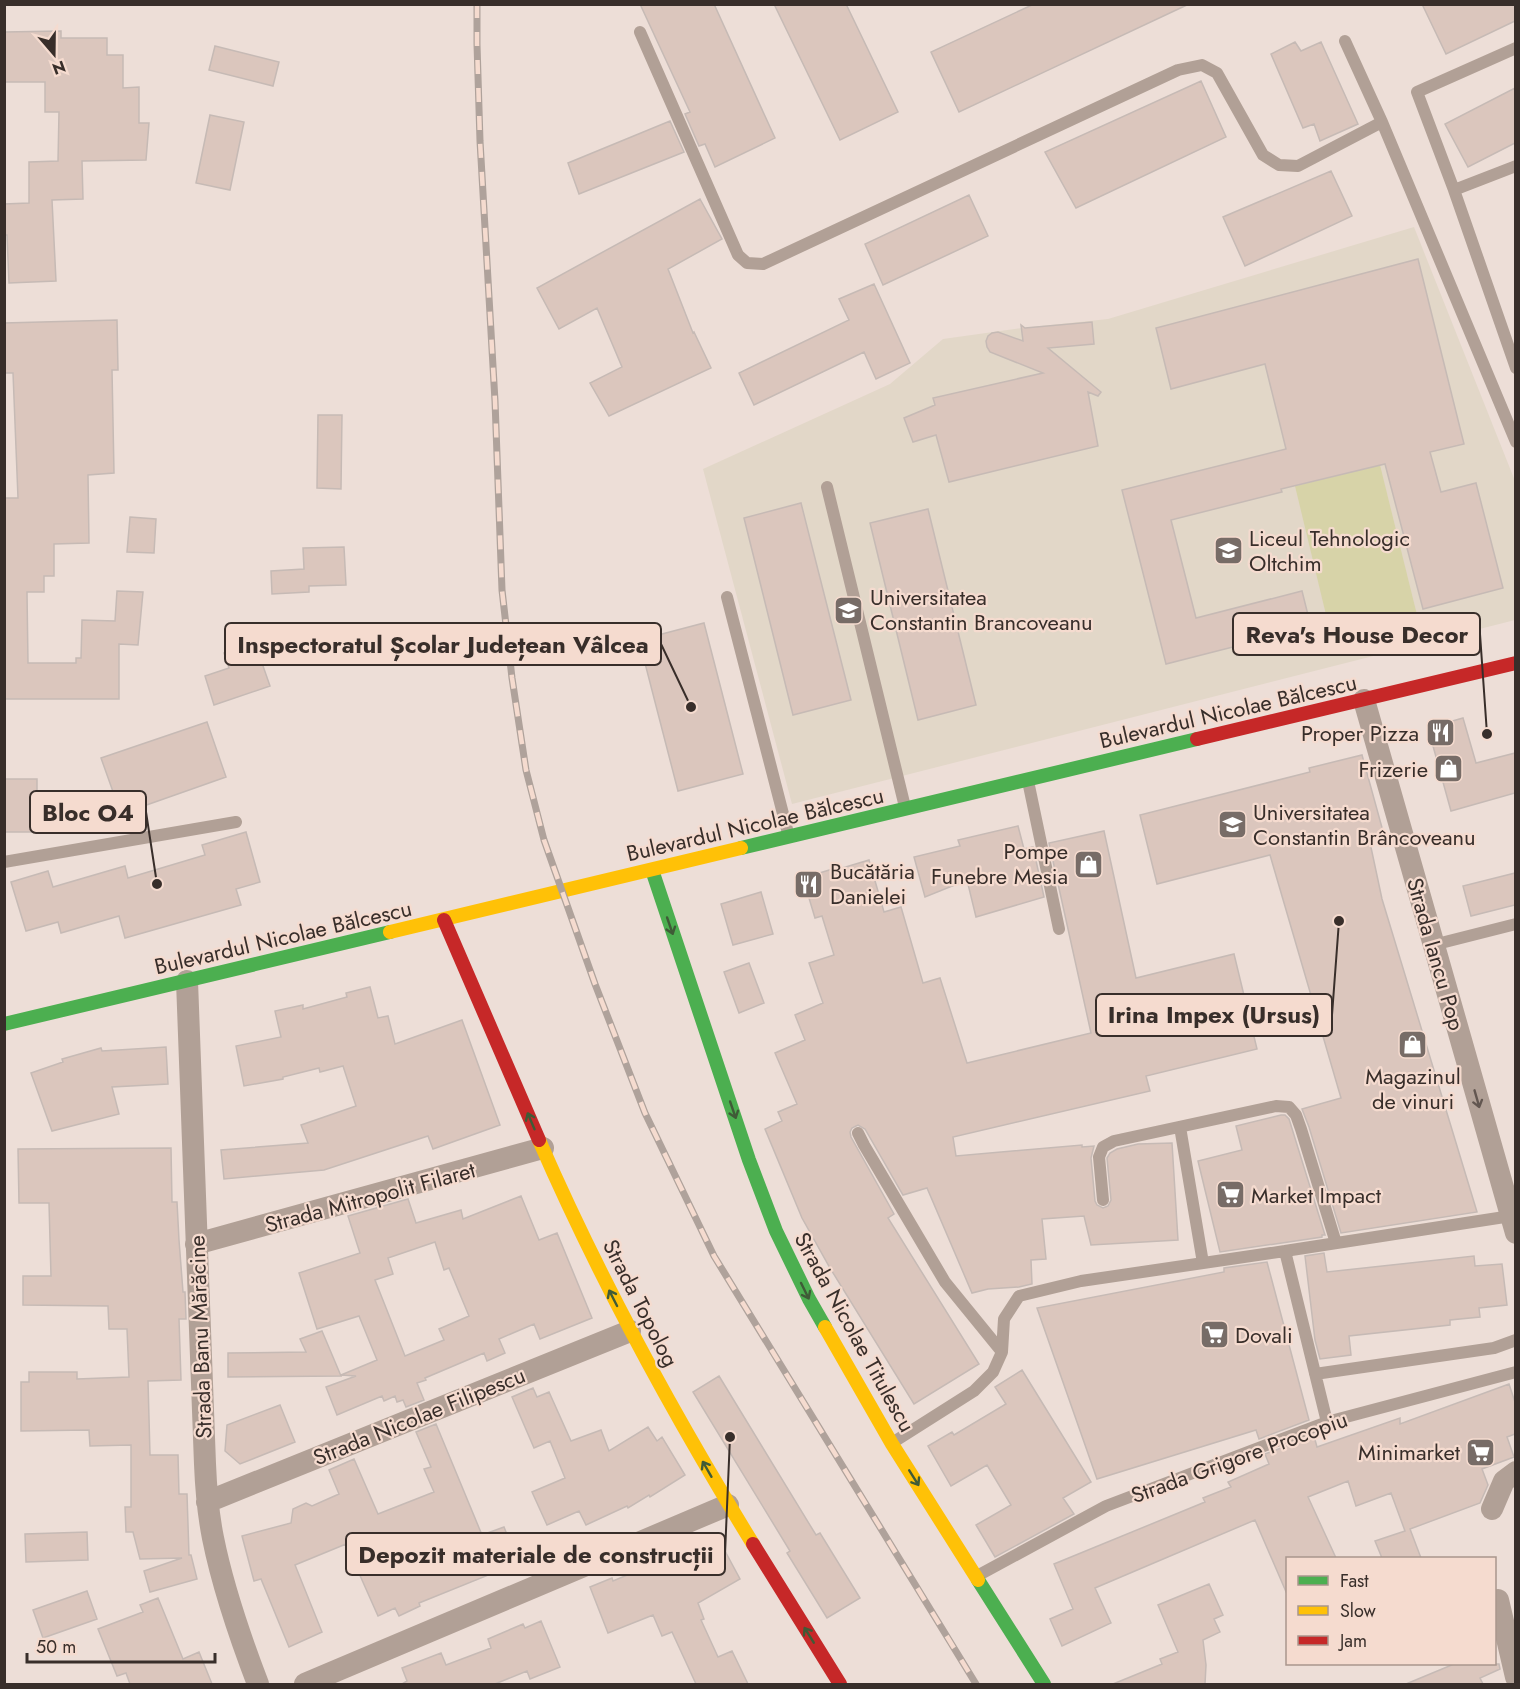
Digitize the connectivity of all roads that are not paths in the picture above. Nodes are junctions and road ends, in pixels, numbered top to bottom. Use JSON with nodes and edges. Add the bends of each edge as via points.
{"nodes":[{"id":1,"x":640,"y":32,"type":"dead end"},
{"id":2,"x":1345,"y":41,"type":"dead end"},
{"id":3,"x":1515,"y":48,"type":"edge"},
{"id":4,"x":1382,"y":122,"type":"junction"},
{"id":5,"x":1515,"y":166,"type":"edge"},
{"id":6,"x":1454,"y":190,"type":"junction"},
{"id":7,"x":1515,"y":368,"type":"edge"},
{"id":8,"x":1515,"y":440,"type":"edge"},
{"id":9,"x":827,"y":488,"type":"dead end"},
{"id":10,"x":727,"y":597,"type":"dead end"},
{"id":11,"x":1515,"y":663,"type":"edge"},
{"id":12,"x":1364,"y":700,"type":"junction"},
{"id":13,"x":1028,"y":780,"type":"junction"},
{"id":14,"x":905,"y":809,"type":"junction"},
{"id":15,"x":236,"y":822,"type":"dead end"},
{"id":16,"x":789,"y":837,"type":"junction"},
{"id":17,"x":4,"y":862,"type":"edge"},
{"id":18,"x":652,"y":870,"type":"junction"},
{"id":19,"x":444,"y":920,"type":"junction"},
{"id":20,"x":1515,"y":924,"type":"edge"},
{"id":21,"x":1059,"y":929,"type":"dead end"},
{"id":22,"x":1433,"y":945,"type":"junction"},
{"id":23,"x":187,"y":981,"type":"junction"},
{"id":24,"x":4,"y":1024,"type":"edge"},
{"id":25,"x":1180,"y":1127,"type":"junction"},
{"id":26,"x":858,"y":1133,"type":"dead end"},
{"id":27,"x":543,"y":1148,"type":"junction"},
{"id":28,"x":1507,"y":1171,"type":"edge"},
{"id":29,"x":1103,"y":1200,"type":"dead end"},
{"id":30,"x":1513,"y":1225,"type":"edge"},
{"id":31,"x":1336,"y":1243,"type":"junction"},
{"id":32,"x":196,"y":1244,"type":"junction"},
{"id":33,"x":1285,"y":1251,"type":"junction"},
{"id":34,"x":1203,"y":1263,"type":"junction"},
{"id":35,"x":630,"y":1331,"type":"junction"},
{"id":36,"x":1515,"y":1340,"type":"edge"},
{"id":37,"x":1002,"y":1352,"type":"junction"},
{"id":38,"x":1515,"y":1372,"type":"edge"},
{"id":39,"x":1315,"y":1374,"type":"junction"},
{"id":40,"x":1327,"y":1422,"type":"junction"},
{"id":41,"x":892,"y":1444,"type":"junction"},
{"id":42,"x":1515,"y":1472,"type":"edge"},
{"id":43,"x":207,"y":1502,"type":"junction"},
{"id":44,"x":728,"y":1505,"type":"junction"},
{"id":45,"x":1492,"y":1509,"type":"dead end"},
{"id":46,"x":976,"y":1576,"type":"junction"},
{"id":47,"x":1498,"y":1600,"type":"dead end"},
{"id":48,"x":1515,"y":1677,"type":"edge"},
{"id":49,"x":258,"y":1684,"type":"edge"},
{"id":50,"x":305,"y":1684,"type":"edge"},
{"id":51,"x":839,"y":1684,"type":"edge"},
{"id":52,"x":1044,"y":1684,"type":"edge"}],
"edges":[{"from":1,"to":4,"type":"lane","via":[[738,255],[747,263],[763,264],[1178,70],[1202,65],[1217,73],[1263,155],[1279,165],[1298,166]]},
{"from":2,"to":4,"type":"lane"},
{"from":3,"to":6,"type":"lane","via":[[1417,92]]},
{"from":4,"to":8,"type":"lane"},
{"from":5,"to":6,"type":"lane"},
{"from":6,"to":7,"type":"lane"},
{"from":9,"to":14,"type":"lane"},
{"from":10,"to":16,"type":"lane"},
{"from":11,"to":12,"type":"main road","name":"Bulevardul Nicolae Bălcescu"},
{"from":12,"to":13,"type":"main road","name":"Bulevardul Nicolae Bălcescu"},
{"from":12,"to":22,"type":"street","name":"Strada Iancu Pop"},
{"from":13,"to":14,"type":"main road","name":"Bulevardul Nicolae Bălcescu"},
{"from":13,"to":21,"type":"lane"},
{"from":14,"to":16,"type":"main road","name":"Bulevardul Nicolae Bălcescu"},
{"from":15,"to":17,"type":"lane"},
{"from":16,"to":18,"type":"main road","name":"Bulevardul Nicolae Bălcescu"},
{"from":18,"to":19,"type":"main road","name":"Bulevardul Nicolae Bălcescu"},
{"from":18,"to":41,"type":"main road","name":"Strada Nicolae Titulescu","one_way":true,"via":[[776,1231],[809,1299]]},
{"from":19,"to":23,"type":"main road","name":"Bulevardul Nicolae Bălcescu"},
{"from":27,"to":19,"type":"main road","name":"Strada Topolog","one_way":true},
{"from":20,"to":22,"type":"lane"},
{"from":22,"to":28,"type":"street","name":"Strada Iancu Pop","one_way":true},
{"from":23,"to":24,"type":"main road","name":"Bulevardul Nicolae Bălcescu"},
{"from":23,"to":32,"type":"street","name":"Strada Banu Mărăcine"},
{"from":25,"to":29,"type":"lane","via":[[1114,1141],[1103,1147],[1099,1157]]},
{"from":25,"to":31,"type":"lane","via":[[1276,1106],[1289,1107],[1301,1129]]},
{"from":25,"to":34,"type":"lane"},
{"from":26,"to":37,"type":"lane","via":[[945,1282]]},
{"from":27,"to":32,"type":"street","name":"Strada Mitropolit Filaret"},
{"from":35,"to":27,"type":"main road","name":"Strada Topolog","one_way":true},
{"from":28,"to":30,"type":"street"},
{"from":30,"to":31,"type":"lane"},
{"from":31,"to":33,"type":"lane"},
{"from":32,"to":43,"type":"street","name":"Strada Banu Mărăcine"},
{"from":33,"to":34,"type":"lane"},
{"from":33,"to":39,"type":"lane"},
{"from":34,"to":37,"type":"lane","via":[[1081,1281],[1019,1296],[1004,1319]]},
{"from":35,"to":43,"type":"street","name":"Strada Nicolae Filipescu"},
{"from":44,"to":35,"type":"main road","name":"Strada Topolog","one_way":true},
{"from":36,"to":39,"type":"lane","via":[[1494,1348]]},
{"from":37,"to":41,"type":"lane","via":[[993,1372],[974,1391]]},
{"from":38,"to":40,"type":"lane","name":"Strada Grigore Procopiu"},
{"from":39,"to":40,"type":"lane"},
{"from":40,"to":46,"type":"lane","name":"Strada Grigore Procopiu","via":[[1106,1506]]},
{"from":41,"to":46,"type":"main road","name":"Strada Nicolae Titulescu","one_way":true},
{"from":42,"to":45,"type":"street","via":[[1504,1481]]},
{"from":43,"to":49,"type":"street","name":"Strada Banu Mărăcine","via":[[222,1575]]},
{"from":44,"to":50,"type":"street"},
{"from":51,"to":44,"type":"main road","name":"Strada Topolog","one_way":true},
{"from":46,"to":52,"type":"main road","name":"Strada Nicolae Titulescu"},
{"from":47,"to":48,"type":"street"}]}
